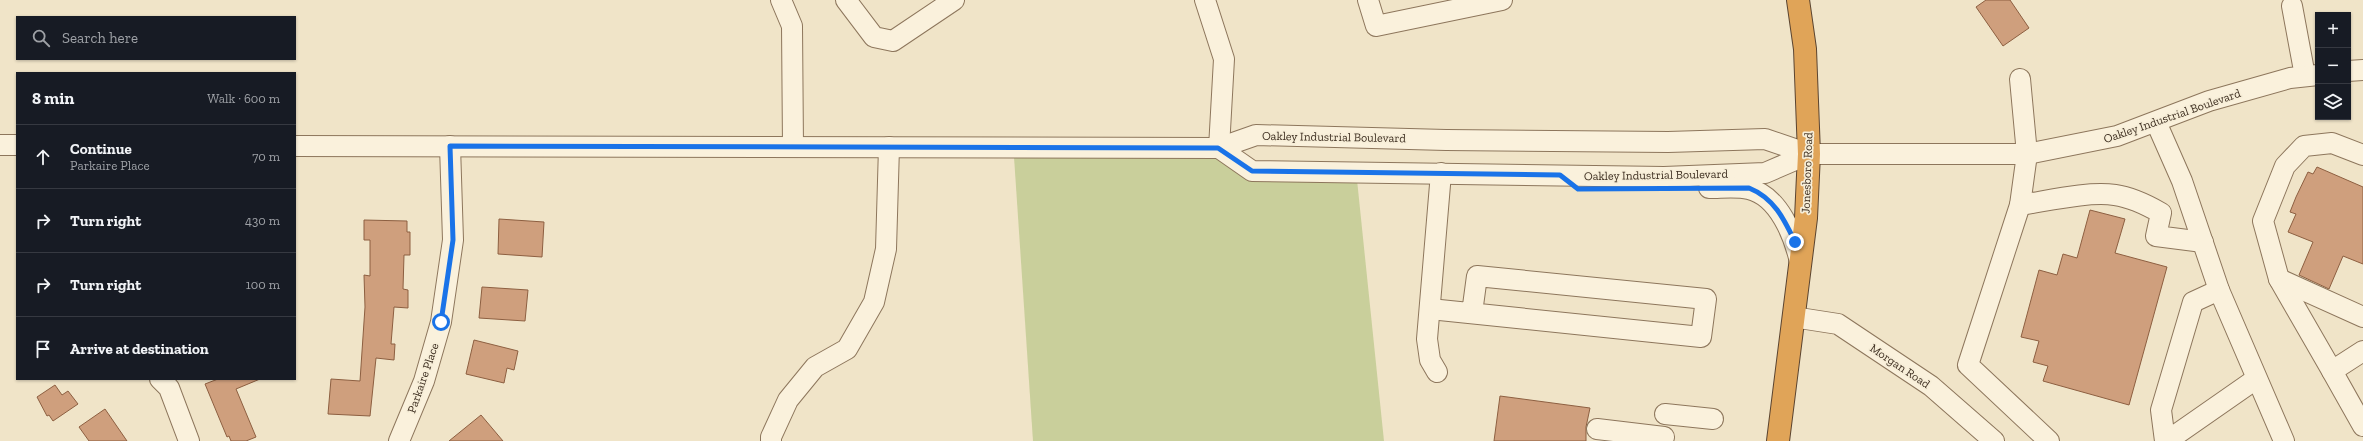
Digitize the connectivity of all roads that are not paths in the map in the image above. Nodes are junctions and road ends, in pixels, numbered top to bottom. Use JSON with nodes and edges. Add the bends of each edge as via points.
{"nodes":[{"id":1,"x":781,"y":0,"type":"edge"},
{"id":2,"x":846,"y":0,"type":"edge"},
{"id":3,"x":954,"y":0,"type":"edge"},
{"id":4,"x":1204,"y":0,"type":"edge"},
{"id":5,"x":1368,"y":0,"type":"edge"},
{"id":6,"x":1502,"y":0,"type":"edge"},
{"id":7,"x":1798,"y":0,"type":"edge"},
{"id":8,"x":2292,"y":6,"type":"dead end"},
{"id":9,"x":2363,"y":70,"type":"edge"},
{"id":10,"x":2351,"y":71,"type":"edge"},
{"id":11,"x":2311,"y":76,"type":"edge"},
{"id":12,"x":2020,"y":79,"type":"dead end"},
{"id":13,"x":2156,"y":122,"type":"junction"},
{"id":14,"x":0,"y":145,"type":"edge"},
{"id":15,"x":16,"y":145,"type":"edge"},
{"id":16,"x":296,"y":146,"type":"edge"},
{"id":17,"x":450,"y":146,"type":"junction"},
{"id":18,"x":793,"y":147,"type":"junction"},
{"id":19,"x":889,"y":147,"type":"junction"},
{"id":20,"x":1218,"y":148,"type":"junction"},
{"id":21,"x":1809,"y":154,"type":"junction"},
{"id":22,"x":2026,"y":154,"type":"junction"},
{"id":23,"x":2363,"y":155,"type":"edge"},
{"id":24,"x":1441,"y":174,"type":"junction"},
{"id":25,"x":1560,"y":175,"type":"junction"},
{"id":26,"x":2020,"y":205,"type":"junction"},
{"id":27,"x":2203,"y":242,"type":"junction"},
{"id":28,"x":1800,"y":262,"type":"junction"},
{"id":29,"x":2279,"y":278,"type":"junction"},
{"id":30,"x":2219,"y":290,"type":"junction"},
{"id":31,"x":1430,"y":309,"type":"junction"},
{"id":32,"x":1472,"y":314,"type":"junction"},
{"id":33,"x":2363,"y":316,"type":"edge"},
{"id":34,"x":1793,"y":317,"type":"junction"},
{"id":35,"x":2363,"y":350,"type":"edge"},
{"id":36,"x":2332,"y":371,"type":"junction"},
{"id":37,"x":1437,"y":372,"type":"dead end"},
{"id":38,"x":2256,"y":379,"type":"junction"},
{"id":39,"x":161,"y":380,"type":"edge"},
{"id":40,"x":2361,"y":416,"type":"edge"},
{"id":41,"x":1713,"y":419,"type":"dead end"},
{"id":42,"x":1597,"y":429,"type":"dead end"},
{"id":43,"x":1664,"y":439,"type":"edge"},
{"id":44,"x":189,"y":441,"type":"edge"},
{"id":45,"x":399,"y":441,"type":"edge"},
{"id":46,"x":771,"y":441,"type":"edge"},
{"id":47,"x":1778,"y":441,"type":"edge"},
{"id":48,"x":1994,"y":441,"type":"edge"},
{"id":49,"x":2049,"y":441,"type":"edge"},
{"id":50,"x":2166,"y":441,"type":"edge"},
{"id":51,"x":2284,"y":441,"type":"edge"}],
"edges":[{"from":1,"to":18,"type":"street","via":[[792,26]]},
{"from":2,"to":3,"type":"street","via":[[874,37],[893,41]]},
{"from":4,"to":20,"type":"street","via":[[1224,59]]},
{"from":5,"to":6,"type":"street","via":[[1376,26]]},
{"from":7,"to":21,"type":"highway","name":"Jonesboro Road","via":[[1805,48]]},
{"from":8,"to":11,"type":"street"},
{"from":9,"to":10,"type":"street"},
{"from":11,"to":13,"type":"street","name":"Oakley Industrial Boulevard","via":[[2290,78],[2209,101]]},
{"from":12,"to":22,"type":"street"},
{"from":13,"to":22,"type":"street","name":"Oakley Industrial Boulevard","via":[[2089,143]]},
{"from":13,"to":27,"type":"street","via":[[2182,180]]},
{"from":14,"to":15,"type":"street"},
{"from":16,"to":17,"type":"street","name":"Oakley Industrial Boulevard"},
{"from":17,"to":18,"type":"street","name":"Oakley Industrial Boulevard"},
{"from":17,"to":45,"type":"street","name":"Parkaire Place","via":[[453,240],[441,322],[424,381]]},
{"from":18,"to":19,"type":"street","name":"Oakley Industrial Boulevard"},
{"from":19,"to":20,"type":"street","name":"Oakley Industrial Boulevard"},
{"from":19,"to":46,"type":"street","via":[[886,249],[874,302],[847,349],[815,367],[788,400]]},
{"from":20,"to":21,"type":"street","name":"Oakley Industrial Boulevard","via":[[1256,135],[1668,142],[1765,139]]},
{"from":20,"to":24,"type":"street","name":"Oakley Industrial Boulevard","via":[[1252,171]]},
{"from":21,"to":22,"type":"street","name":"Oakley Industrial Boulevard"},
{"from":21,"to":25,"type":"street","name":"Oakley Industrial Boulevard","via":[[1765,173],[1664,177]]},
{"from":21,"to":28,"type":"highway","name":"Jonesboro Road","via":[[1806,218]]},
{"from":22,"to":26,"type":"street"},
{"from":23,"to":29,"type":"street","via":[[2332,143],[2304,146],[2285,166],[2264,221]]},
{"from":24,"to":25,"type":"street","name":"Oakley Industrial Boulevard"},
{"from":24,"to":31,"type":"street"},
{"from":25,"to":28,"type":"street","via":[[1578,189],[1749,188],[1772,203],[1795,242]]},
{"from":26,"to":27,"type":"street","via":[[2078,196],[2114,195],[2150,206],[2160,213],[2156,236]]},
{"from":26,"to":49,"type":"street","via":[[1968,365]]},
{"from":27,"to":30,"type":"street"},
{"from":28,"to":34,"type":"highway","name":"Jonesboro Road"},
{"from":29,"to":33,"type":"street"},
{"from":29,"to":36,"type":"street"},
{"from":30,"to":38,"type":"street"},
{"from":30,"to":50,"type":"street","via":[[2193,302],[2161,410]]},
{"from":31,"to":32,"type":"street"},
{"from":31,"to":37,"type":"street","via":[[1430,360]]},
{"from":32,"to":32,"type":"street","via":[[1701,337],[1706,298],[1477,276]]},
{"from":34,"to":47,"type":"highway","name":"Jonesboro Road"},
{"from":34,"to":48,"type":"street","name":"Morgan Road","via":[[1838,324],[1931,386]]},
{"from":35,"to":36,"type":"street"},
{"from":36,"to":40,"type":"street"},
{"from":38,"to":50,"type":"street"},
{"from":38,"to":51,"type":"street"},
{"from":39,"to":44,"type":"street","via":[[168,388]]},
{"from":41,"to":43,"type":"street","via":[[1665,407]]},
{"from":42,"to":43,"type":"street"}]}
